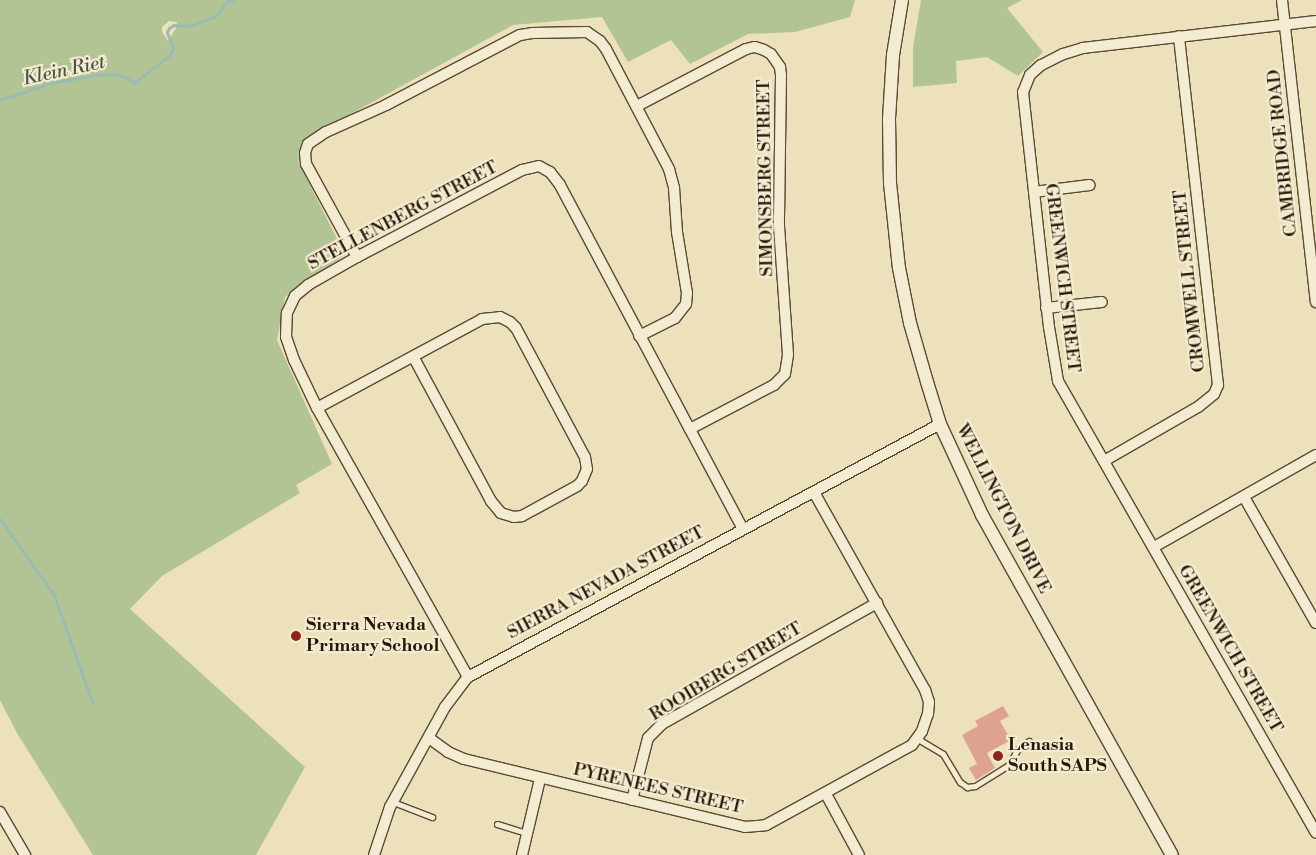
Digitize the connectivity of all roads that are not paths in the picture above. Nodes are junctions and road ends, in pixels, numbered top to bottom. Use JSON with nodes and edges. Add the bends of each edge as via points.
{"nodes":[{"id":1,"x":902,"y":0,"type":"edge"},
{"id":2,"x":1282,"y":0,"type":"edge"},
{"id":3,"x":1316,"y":21,"type":"edge"},
{"id":4,"x":1285,"y":24,"type":"junction"},
{"id":5,"x":1179,"y":36,"type":"junction"},
{"id":6,"x":637,"y":106,"type":"junction"},
{"id":7,"x":1090,"y":185,"type":"dead end"},
{"id":8,"x":1034,"y":192,"type":"junction"},
{"id":9,"x":357,"y":256,"type":"junction"},
{"id":10,"x":1102,"y":302,"type":"dead end"},
{"id":11,"x":1316,"y":302,"type":"edge"},
{"id":12,"x":1046,"y":308,"type":"junction"},
{"id":13,"x":639,"y":336,"type":"junction"},
{"id":14,"x":414,"y":358,"type":"junction"},
{"id":15,"x":318,"y":408,"type":"junction"},
{"id":16,"x":940,"y":424,"type":"junction"},
{"id":17,"x":690,"y":429,"type":"junction"},
{"id":18,"x":1316,"y":455,"type":"edge"},
{"id":19,"x":1104,"y":461,"type":"junction"},
{"id":20,"x":814,"y":492,"type":"junction"},
{"id":21,"x":1244,"y":497,"type":"junction"},
{"id":22,"x":742,"y":528,"type":"junction"},
{"id":23,"x":1154,"y":547,"type":"junction"},
{"id":24,"x":877,"y":603,"type":"junction"},
{"id":25,"x":1316,"y":623,"type":"edge"},
{"id":26,"x":468,"y":677,"type":"junction"},
{"id":27,"x":429,"y":738,"type":"junction"},
{"id":28,"x":918,"y":739,"type":"junction"},
{"id":29,"x":1029,"y":741,"type":"dead end"},
{"id":30,"x":540,"y":779,"type":"junction"},
{"id":31,"x":826,"y":794,"type":"junction"},
{"id":32,"x":632,"y":800,"type":"junction"},
{"id":33,"x":393,"y":802,"type":"junction"},
{"id":34,"x":0,"y":812,"type":"edge"},
{"id":35,"x":432,"y":817,"type":"dead end"},
{"id":36,"x":497,"y":824,"type":"dead end"},
{"id":37,"x":527,"y":832,"type":"junction"},
{"id":38,"x":1316,"y":833,"type":"edge"},
{"id":39,"x":25,"y":855,"type":"edge"},
{"id":40,"x":375,"y":855,"type":"edge"},
{"id":41,"x":522,"y":855,"type":"edge"},
{"id":42,"x":859,"y":855,"type":"edge"},
{"id":43,"x":1172,"y":855,"type":"edge"}],
"edges":[{"from":1,"to":16,"type":"street","name":"WELLINGTON DRIVE","via":[[893,55],[889,119],[893,233],[910,323]]},
{"from":2,"to":4,"type":"street","name":"CAMBRIDGE ROAD"},
{"from":3,"to":4,"type":"street","name":"GREENWICH STREET"},
{"from":4,"to":5,"type":"street","name":"GREENWICH STREET"},
{"from":4,"to":11,"type":"street","name":"CAMBRIDGE ROAD"},
{"from":5,"to":8,"type":"street","name":"GREENWICH STREET","via":[[1072,51],[1041,65],[1030,75],[1023,92]]},
{"from":5,"to":19,"type":"street","name":"CROMWELL STREET","via":[[1218,384],[1214,394],[1198,407]]},
{"from":6,"to":9,"type":"street","via":[[606,49],[594,36],[578,31],[532,33],[508,41],[386,105],[326,132],[308,144],[305,160]]},
{"from":6,"to":13,"type":"street","via":[[672,178],[687,293],[681,312]]},
{"from":6,"to":17,"type":"street","name":"SIMONSBERG STREET","via":[[755,47],[771,54],[782,75],[779,226],[788,355],[785,374],[774,385]]},
{"from":7,"to":8,"type":"street"},
{"from":8,"to":12,"type":"street","name":"GREENWICH STREET"},
{"from":9,"to":13,"type":"street","name":"STELLENBERG STREET","via":[[522,170],[539,166],[554,175],[560,185]]},
{"from":9,"to":15,"type":"street","name":"STELLENBERG STREET","via":[[299,292],[291,300],[287,313],[286,337]]},
{"from":10,"to":12,"type":"street"},
{"from":12,"to":19,"type":"street","name":"GREENWICH STREET","via":[[1058,381]]},
{"from":13,"to":17,"type":"street","name":"STELLENBERG STREET"},
{"from":14,"to":14,"type":"street","via":[[501,513],[522,516],[582,481],[587,469],[585,457],[513,324],[500,317],[482,319]]},
{"from":14,"to":15,"type":"street"},
{"from":15,"to":26,"type":"street","name":"STELLENBERG STREET"},
{"from":16,"to":20,"type":"street","name":"SIERRA NEVADA STREET"},
{"from":16,"to":43,"type":"street","name":"WELLINGTON DRIVE","via":[[982,514]]},
{"from":17,"to":22,"type":"street","name":"STELLENBERG STREET"},
{"from":18,"to":21,"type":"street"},
{"from":19,"to":23,"type":"street","name":"GREENWICH STREET"},
{"from":20,"to":22,"type":"street","name":"SIERRA NEVADA STREET"},
{"from":20,"to":24,"type":"street"},
{"from":21,"to":23,"type":"street"},
{"from":21,"to":25,"type":"street"},
{"from":22,"to":26,"type":"street","name":"SIERRA NEVADA STREET"},
{"from":23,"to":38,"type":"street","name":"GREENWICH STREET"},
{"from":24,"to":28,"type":"street","via":[[929,702],[925,725]]},
{"from":24,"to":32,"type":"street","name":"ROOIBERG STREET","via":[[662,724],[648,738]]},
{"from":26,"to":27,"type":"street","name":"SIERRA NEVADA STREET","via":[[445,707]]},
{"from":27,"to":30,"type":"street","name":"PYRENEES STREET","via":[[454,756]]},
{"from":27,"to":33,"type":"street","name":"SIERRA NEVADA STREET"},
{"from":28,"to":29,"type":"lane","via":[[942,754],[960,782],[967,787],[975,786],[1010,765],[1017,750]]},
{"from":28,"to":31,"type":"street","name":"PYRENEES STREET"},
{"from":30,"to":32,"type":"street","name":"PYRENEES STREET"},
{"from":30,"to":37,"type":"street"},
{"from":31,"to":32,"type":"street","name":"PYRENEES STREET","via":[[766,825],[745,827]]},
{"from":31,"to":42,"type":"street"},
{"from":33,"to":35,"type":"lane"},
{"from":33,"to":40,"type":"street","name":"SIERRA NEVADA STREET"},
{"from":34,"to":39,"type":"street"},
{"from":36,"to":37,"type":"lane"},
{"from":37,"to":41,"type":"street"}]}
